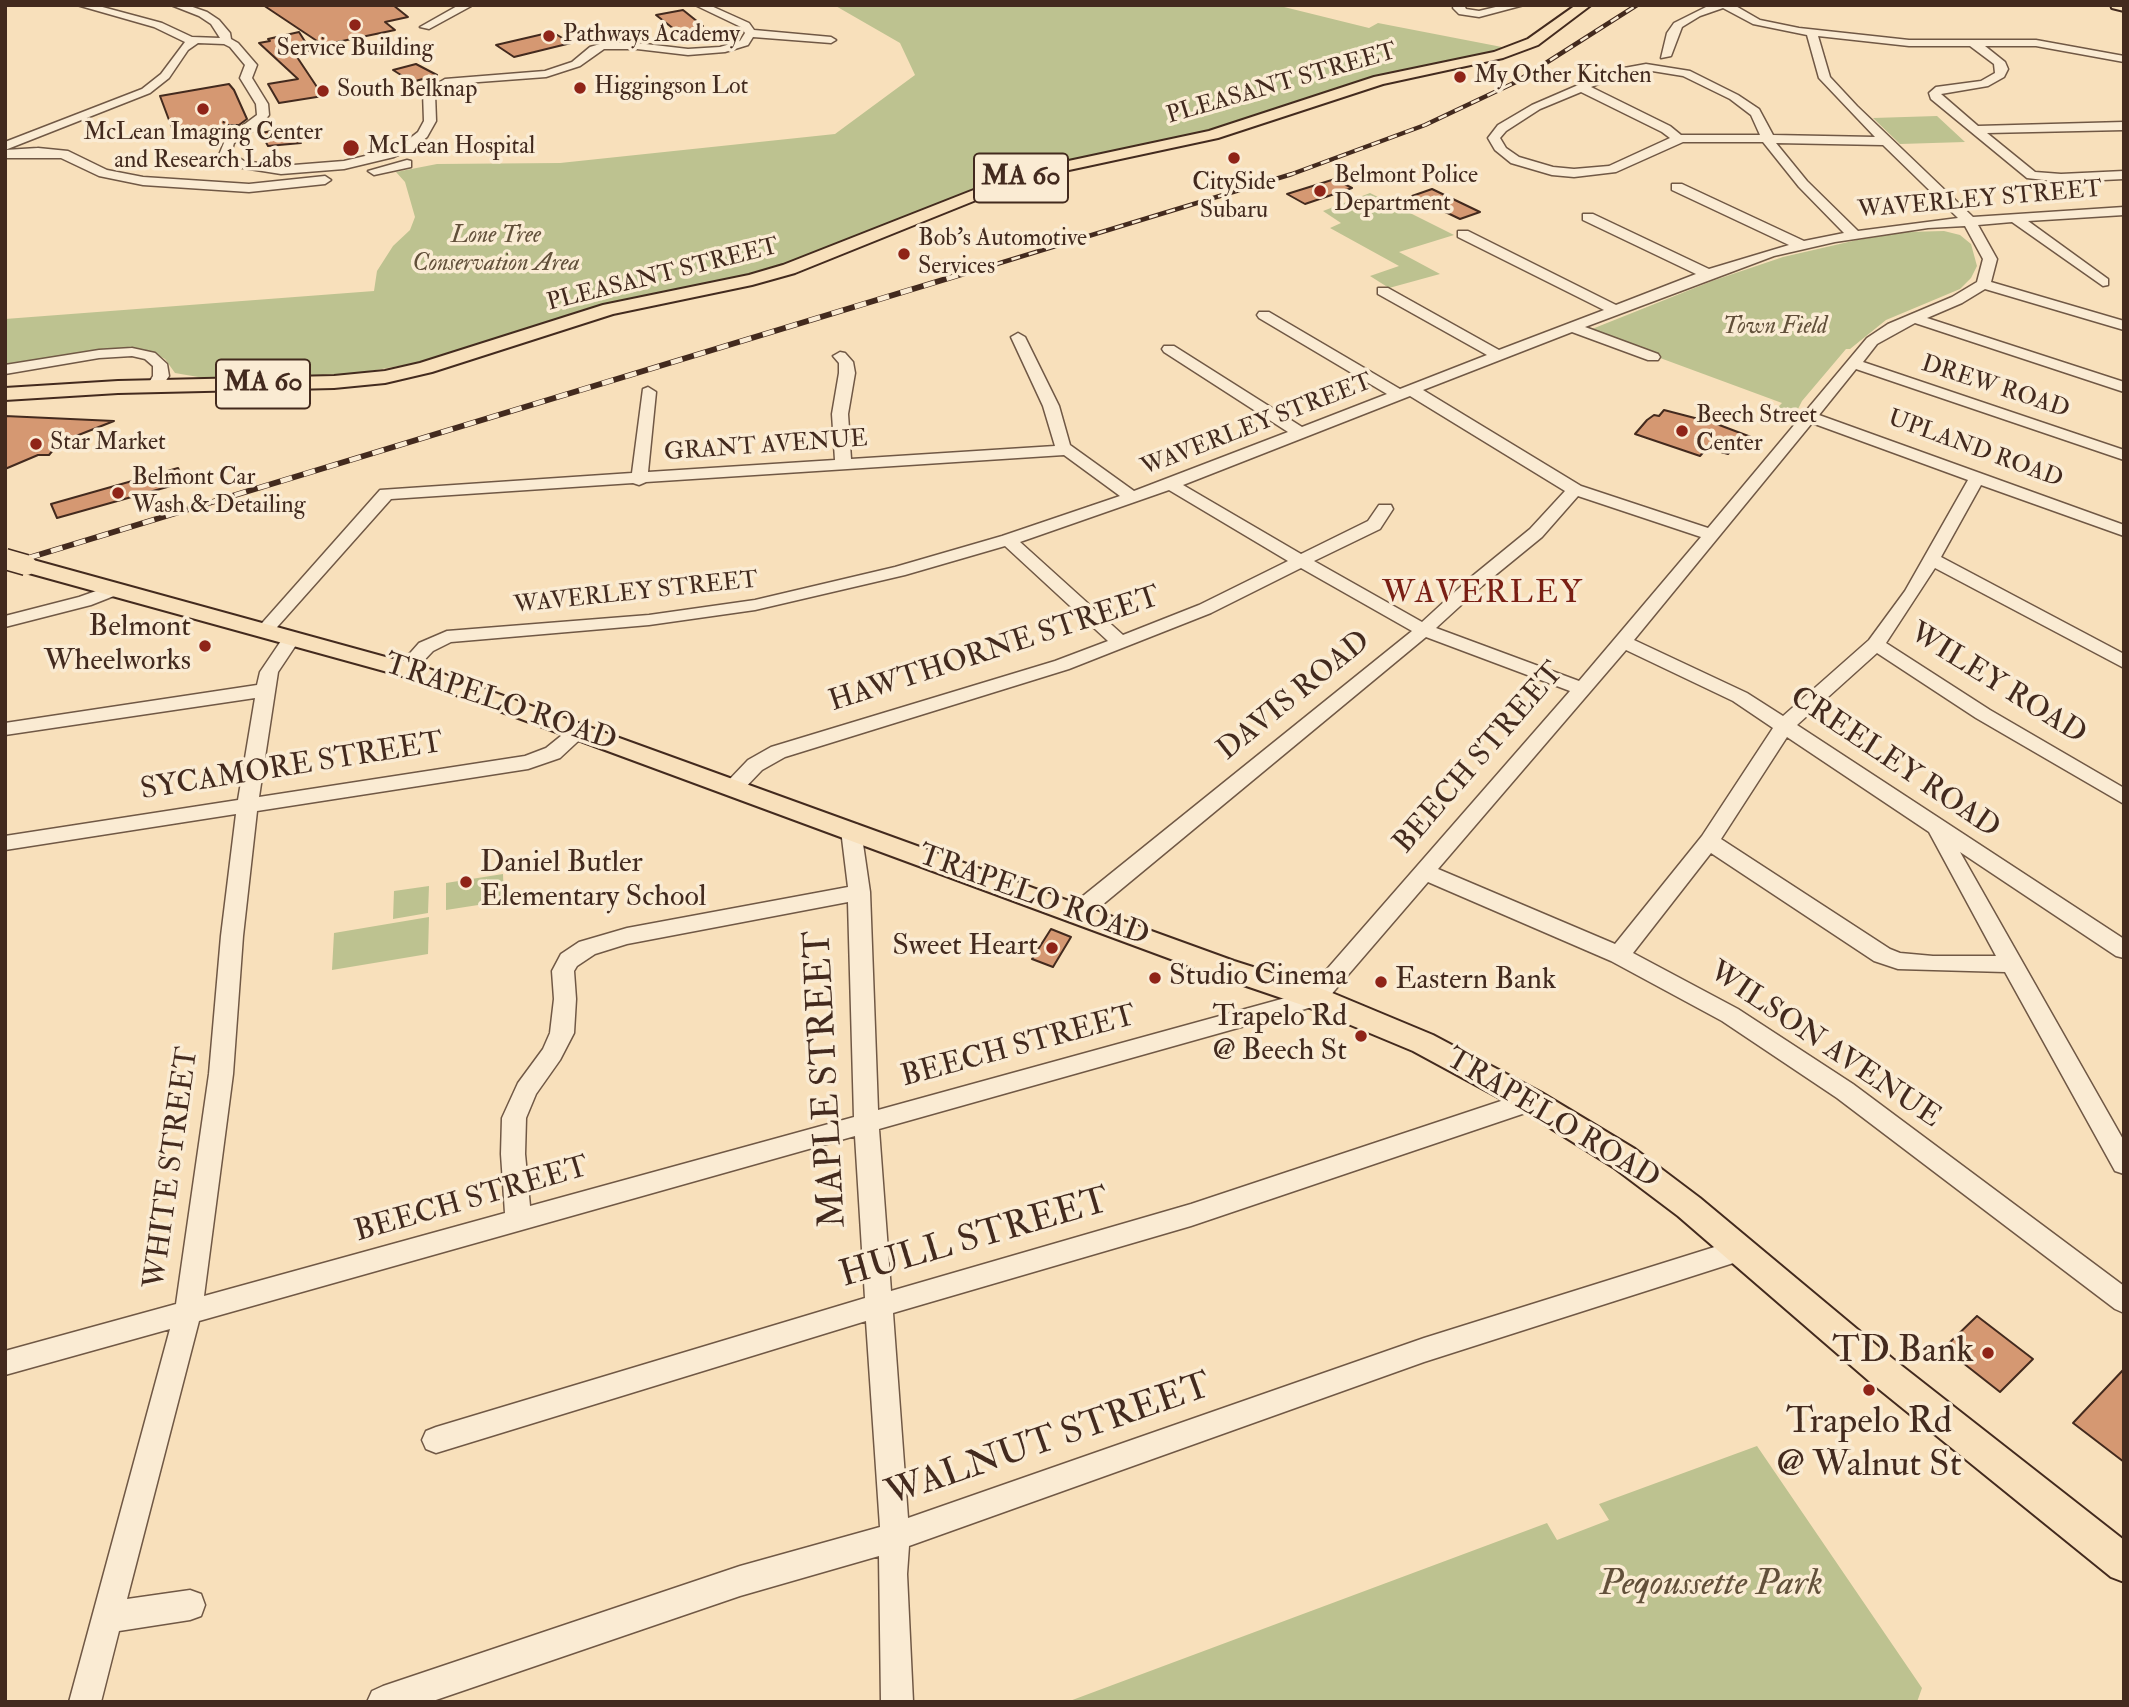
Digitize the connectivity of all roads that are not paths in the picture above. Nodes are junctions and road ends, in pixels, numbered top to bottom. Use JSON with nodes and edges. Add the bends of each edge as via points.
{"nodes":[{"id":1,"x":82,"y":5,"type":"edge"},
{"id":2,"x":176,"y":5,"type":"edge"},
{"id":3,"x":468,"y":5,"type":"edge"},
{"id":4,"x":700,"y":5,"type":"edge"},
{"id":5,"x":1459,"y":5,"type":"edge"},
{"id":6,"x":1519,"y":5,"type":"edge"},
{"id":7,"x":1586,"y":5,"type":"edge"},
{"id":8,"x":1724,"y":5,"type":"edge"},
{"id":9,"x":2117,"y":5,"type":"edge"},
{"id":10,"x":2124,"y":7,"type":"edge"},
{"id":11,"x":425,"y":27,"type":"dead end"},
{"id":12,"x":750,"y":33,"type":"junction"},
{"id":13,"x":1812,"y":33,"type":"junction"},
{"id":14,"x":831,"y":40,"type":"dead end"},
{"id":15,"x":194,"y":41,"type":"junction"},
{"id":16,"x":226,"y":41,"type":"junction"},
{"id":17,"x":1973,"y":43,"type":"junction"},
{"id":18,"x":1665,"y":56,"type":"dead end"},
{"id":19,"x":2124,"y":59,"type":"edge"},
{"id":20,"x":1581,"y":87,"type":"junction"},
{"id":21,"x":2124,"y":126,"type":"edge"},
{"id":22,"x":1976,"y":130,"type":"junction"},
{"id":23,"x":1679,"y":139,"type":"junction"},
{"id":24,"x":1768,"y":139,"type":"junction"},
{"id":25,"x":1886,"y":141,"type":"junction"},
{"id":26,"x":5,"y":146,"type":"edge"},
{"id":27,"x":5,"y":154,"type":"edge"},
{"id":28,"x":397,"y":162,"type":"junction"},
{"id":29,"x":2124,"y":175,"type":"edge"},
{"id":30,"x":1677,"y":187,"type":"dead end"},
{"id":31,"x":2123,"y":211,"type":"edge"},
{"id":32,"x":1588,"y":217,"type":"dead end"},
{"id":33,"x":2016,"y":219,"type":"junction"},
{"id":34,"x":1969,"y":221,"type":"junction"},
{"id":35,"x":1463,"y":234,"type":"dead end"},
{"id":36,"x":1855,"y":235,"type":"junction"},
{"id":37,"x":1801,"y":245,"type":"junction"},
{"id":38,"x":1708,"y":274,"type":"junction"},
{"id":39,"x":2103,"y":282,"type":"dead end"},
{"id":40,"x":1983,"y":284,"type":"junction"},
{"id":41,"x":1383,"y":291,"type":"dead end"},
{"id":42,"x":1616,"y":310,"type":"junction"},
{"id":43,"x":1264,"y":314,"type":"dead end"},
{"id":44,"x":1914,"y":318,"type":"junction"},
{"id":45,"x":2124,"y":326,"type":"edge"},
{"id":46,"x":1572,"y":327,"type":"junction"},
{"id":47,"x":1018,"y":337,"type":"dead end"},
{"id":48,"x":1169,"y":349,"type":"dead end"},
{"id":49,"x":840,"y":356,"type":"dead end"},
{"id":50,"x":1499,"y":356,"type":"junction"},
{"id":51,"x":1653,"y":358,"type":"dead end"},
{"id":52,"x":1852,"y":363,"type":"junction"},
{"id":53,"x":5,"y":370,"type":"edge"},
{"id":54,"x":155,"y":386,"type":"junction"},
{"id":55,"x":2124,"y":387,"type":"edge"},
{"id":56,"x":649,"y":392,"type":"dead end"},
{"id":57,"x":1406,"y":393,"type":"junction"},
{"id":58,"x":5,"y":394,"type":"edge"},
{"id":59,"x":1809,"y":417,"type":"junction"},
{"id":60,"x":1302,"y":434,"type":"junction"},
{"id":61,"x":1066,"y":450,"type":"junction"},
{"id":62,"x":2124,"y":455,"type":"edge"},
{"id":63,"x":843,"y":466,"type":"junction"},
{"id":64,"x":1978,"y":476,"type":"junction"},
{"id":65,"x":639,"y":480,"type":"junction"},
{"id":66,"x":1170,"y":484,"type":"junction"},
{"id":67,"x":1575,"y":490,"type":"junction"},
{"id":68,"x":1133,"y":498,"type":"junction"},
{"id":69,"x":1385,"y":509,"type":"dead end"},
{"id":70,"x":2124,"y":531,"type":"edge"},
{"id":71,"x":1711,"y":535,"type":"junction"},
{"id":72,"x":1008,"y":540,"type":"junction"},
{"id":73,"x":1930,"y":558,"type":"junction"},
{"id":74,"x":16,"y":562,"type":"edge"},
{"id":75,"x":1304,"y":562,"type":"junction"},
{"id":76,"x":113,"y":590,"type":"junction"},
{"id":77,"x":5,"y":622,"type":"edge"},
{"id":78,"x":1424,"y":630,"type":"junction"},
{"id":79,"x":264,"y":631,"type":"junction"},
{"id":80,"x":290,"y":639,"type":"junction"},
{"id":81,"x":1623,"y":642,"type":"junction"},
{"id":82,"x":1121,"y":643,"type":"junction"},
{"id":83,"x":1876,"y":644,"type":"junction"},
{"id":84,"x":2124,"y":662,"type":"edge"},
{"id":85,"x":405,"y":669,"type":"junction"},
{"id":86,"x":267,"y":690,"type":"junction"},
{"id":87,"x":1581,"y":690,"type":"junction"},
{"id":88,"x":1784,"y":726,"type":"junction"},
{"id":89,"x":5,"y":729,"type":"edge"},
{"id":90,"x":579,"y":731,"type":"junction"},
{"id":91,"x":734,"y":787,"type":"junction"},
{"id":92,"x":2124,"y":797,"type":"edge"},
{"id":93,"x":247,"y":806,"type":"junction"},
{"id":94,"x":1935,"y":825,"type":"junction"},
{"id":95,"x":851,"y":830,"type":"junction"},
{"id":96,"x":1709,"y":841,"type":"junction"},
{"id":97,"x":5,"y":843,"type":"edge"},
{"id":98,"x":1424,"y":872,"type":"junction"},
{"id":99,"x":859,"y":892,"type":"junction"},
{"id":100,"x":1076,"y":914,"type":"junction"},
{"id":101,"x":2124,"y":950,"type":"edge"},
{"id":102,"x":1619,"y":955,"type":"junction"},
{"id":103,"x":2011,"y":964,"type":"junction"},
{"id":104,"x":1315,"y":998,"type":"junction"},
{"id":105,"x":1531,"y":1101,"type":"junction"},
{"id":106,"x":866,"y":1123,"type":"junction"},
{"id":107,"x":2124,"y":1164,"type":"edge"},
{"id":108,"x":518,"y":1219,"type":"junction"},
{"id":109,"x":1740,"y":1250,"type":"junction"},
{"id":110,"x":2124,"y":1301,"type":"edge"},
{"id":111,"x":879,"y":1306,"type":"junction"},
{"id":112,"x":188,"y":1313,"type":"junction"},
{"id":113,"x":5,"y":1363,"type":"edge"},
{"id":114,"x":436,"y":1440,"type":"dead end"},
{"id":115,"x":895,"y":1538,"type":"junction"},
{"id":116,"x":2124,"y":1564,"type":"edge"},
{"id":117,"x":190,"y":1605,"type":"dead end"},
{"id":118,"x":108,"y":1617,"type":"junction"},
{"id":119,"x":85,"y":1702,"type":"edge"},
{"id":120,"x":383,"y":1702,"type":"edge"},
{"id":121,"x":897,"y":1702,"type":"edge"}],
"edges":[{"from":1,"to":15,"type":"street","via":[[158,25]]},
{"from":2,"to":16,"type":"street","via":[[215,22]]},
{"from":3,"to":11,"type":"street"},
{"from":4,"to":12,"type":"street","via":[[742,24]]},
{"from":5,"to":6,"type":"street","via":[[1463,12],[1479,14]]},
{"from":7,"to":54,"type":"main road","name":"PLEASANT STREET","number":"MA 60","via":[[1533,42],[1498,55],[1379,80],[1213,135],[1051,169],[789,269],[609,310],[439,365],[347,381]]},
{"from":8,"to":13,"type":"street","via":[[1757,22]]},
{"from":8,"to":18,"type":"street","via":[[1678,25]]},
{"from":9,"to":10,"type":"main road"},
{"from":12,"to":14,"type":"street"},
{"from":12,"to":28,"type":"street","via":[[744,43],[726,50],[603,46],[576,64],[551,73],[444,82],[428,94],[432,116],[425,131]]},
{"from":13,"to":17,"type":"street","via":[[1909,43]]},
{"from":13,"to":25,"type":"street","via":[[1823,75]]},
{"from":15,"to":16,"type":"street"},
{"from":15,"to":26,"type":"street","via":[[146,91]]},
{"from":16,"to":28,"type":"street","via":[[251,63],[246,78],[264,112],[233,138],[225,155],[235,162],[265,168]]},
{"from":17,"to":19,"type":"street","via":[[2036,43]]},
{"from":17,"to":22,"type":"street","via":[[1999,62],[2000,75],[1935,93]]},
{"from":20,"to":23,"type":"street"},
{"from":20,"to":23,"type":"street","via":[[1536,107],[1496,133],[1499,147],[1516,160],[1574,173],[1612,169]]},
{"from":20,"to":24,"type":"street","via":[[1634,68],[1694,76],[1750,107]]},
{"from":21,"to":22,"type":"street"},
{"from":22,"to":29,"type":"street","via":[[2031,175]]},
{"from":23,"to":24,"type":"street"},
{"from":24,"to":25,"type":"street"},
{"from":24,"to":36,"type":"street","via":[[1802,184]]},
{"from":25,"to":34,"type":"street"},
{"from":27,"to":28,"type":"street","via":[[52,152],[125,179],[238,188],[298,184]]},
{"from":30,"to":37,"type":"street"},
{"from":31,"to":33,"type":"street","name":"WAVERLEY STREET"},
{"from":32,"to":38,"type":"street"},
{"from":33,"to":34,"type":"street","name":"WAVERLEY STREET"},
{"from":33,"to":39,"type":"street"},
{"from":34,"to":36,"type":"street","name":"WAVERLEY STREET"},
{"from":34,"to":40,"type":"street","via":[[1990,259]]},
{"from":35,"to":42,"type":"street"},
{"from":36,"to":37,"type":"street","name":"WAVERLEY STREET"},
{"from":37,"to":38,"type":"street","name":"WAVERLEY STREET"},
{"from":38,"to":42,"type":"street","name":"WAVERLEY STREET"},
{"from":40,"to":44,"type":"street","name":"BEECH STREET"},
{"from":40,"to":45,"type":"street"},
{"from":41,"to":50,"type":"street"},
{"from":42,"to":46,"type":"street","name":"WAVERLEY STREET"},
{"from":43,"to":57,"type":"street"},
{"from":44,"to":52,"type":"street","name":"BEECH STREET","via":[[1872,341]]},
{"from":44,"to":55,"type":"street"},
{"from":46,"to":50,"type":"street","name":"WAVERLEY STREET"},
{"from":46,"to":51,"type":"street"},
{"from":47,"to":61,"type":"street"},
{"from":48,"to":60,"type":"street"},
{"from":49,"to":63,"type":"street","via":[[847,373],[840,421]]},
{"from":50,"to":57,"type":"street","name":"WAVERLEY STREET"},
{"from":52,"to":59,"type":"street","name":"BEECH STREET"},
{"from":52,"to":62,"type":"street","name":"DREW ROAD"},
{"from":53,"to":54,"type":"street","via":[[132,352],[160,364],[161,376]]},
{"from":54,"to":58,"type":"main road","name":"PLEASANT STREET","number":"MA 60"},
{"from":56,"to":65,"type":"street"},
{"from":57,"to":60,"type":"street","name":"WAVERLEY STREET"},
{"from":57,"to":67,"type":"street"},
{"from":59,"to":64,"type":"street","name":"UPLAND ROAD"},
{"from":59,"to":71,"type":"street","name":"BEECH STREET"},
{"from":60,"to":66,"type":"street","name":"WAVERLEY STREET"},
{"from":61,"to":63,"type":"street","name":"GRANT AVENUE"},
{"from":61,"to":68,"type":"street"},
{"from":63,"to":65,"type":"street","name":"GRANT AVENUE"},
{"from":64,"to":70,"type":"street","name":"UPLAND ROAD"},
{"from":64,"to":73,"type":"street"},
{"from":65,"to":79,"type":"street","name":"GRANT AVENUE","via":[[386,495]]},
{"from":66,"to":68,"type":"street","name":"WAVERLEY STREET"},
{"from":66,"to":75,"type":"street"},
{"from":67,"to":71,"type":"street"},
{"from":67,"to":78,"type":"street","name":"DAVIS ROAD","via":[[1536,533]]},
{"from":68,"to":72,"type":"street","name":"WAVERLEY STREET"},
{"from":69,"to":75,"type":"street","name":"HAWTHORNE STREET","via":[[1374,525]]},
{"from":71,"to":81,"type":"street","name":"BEECH STREET"},
{"from":72,"to":82,"type":"street"},
{"from":72,"to":85,"type":"street","name":"WAVERLEY STREET","via":[[755,605],[649,620],[447,637],[426,648]]},
{"from":73,"to":83,"type":"street","via":[[1913,592]]},
{"from":73,"to":84,"type":"street"},
{"from":74,"to":76,"type":"main road","name":"TRAPELO ROAD"},
{"from":75,"to":78,"type":"street"},
{"from":75,"to":82,"type":"street","name":"HAWTHORNE STREET"},
{"from":76,"to":77,"type":"street"},
{"from":76,"to":79,"type":"main road","name":"TRAPELO ROAD"},
{"from":78,"to":87,"type":"street"},
{"from":78,"to":100,"type":"street","name":"DAVIS ROAD"},
{"from":79,"to":80,"type":"main road","name":"TRAPELO ROAD"},
{"from":80,"to":85,"type":"main road","name":"TRAPELO ROAD"},
{"from":80,"to":86,"type":"street","name":"WHITE STREET","via":[[271,667]]},
{"from":81,"to":87,"type":"street","name":"BEECH STREET"},
{"from":81,"to":88,"type":"street","name":"CREELEY ROAD","via":[[1700,676]]},
{"from":82,"to":91,"type":"street","name":"HAWTHORNE STREET","via":[[778,752],[755,765]]},
{"from":83,"to":88,"type":"street"},
{"from":83,"to":92,"type":"street","name":"WILEY ROAD"},
{"from":85,"to":90,"type":"main road","name":"TRAPELO ROAD"},
{"from":86,"to":89,"type":"street"},
{"from":86,"to":93,"type":"street","name":"WHITE STREET"},
{"from":87,"to":98,"type":"street","name":"BEECH STREET"},
{"from":88,"to":94,"type":"street","name":"CREELEY ROAD"},
{"from":88,"to":96,"type":"street"},
{"from":90,"to":91,"type":"main road","name":"TRAPELO ROAD"},
{"from":90,"to":93,"type":"street","name":"SYCAMORE STREET","via":[[537,760]]},
{"from":91,"to":95,"type":"main road","name":"TRAPELO ROAD"},
{"from":93,"to":97,"type":"street","name":"SYCAMORE STREET"},
{"from":93,"to":112,"type":"street","name":"WHITE STREET","via":[[220,1074]]},
{"from":94,"to":101,"type":"street","name":"CREELEY ROAD"},
{"from":94,"to":103,"type":"street"},
{"from":95,"to":99,"type":"street","name":"MAPLE STREET"},
{"from":95,"to":100,"type":"main road","name":"TRAPELO ROAD"},
{"from":96,"to":102,"type":"street"},
{"from":96,"to":103,"type":"street","via":[[1882,955],[1933,964]]},
{"from":98,"to":102,"type":"street","name":"WILSON AVENUE"},
{"from":98,"to":104,"type":"street","name":"BEECH STREET"},
{"from":99,"to":106,"type":"street","name":"MAPLE STREET"},
{"from":99,"to":108,"type":"street","via":[[627,936],[587,948],[569,960],[563,971],[562,1033],[514,1118]]},
{"from":100,"to":104,"type":"main road","name":"TRAPELO ROAD"},
{"from":102,"to":110,"type":"street","name":"WILSON AVENUE","via":[[1730,1014],[1844,1091]]},
{"from":103,"to":107,"type":"street"},
{"from":104,"to":105,"type":"main road","name":"TRAPELO ROAD","via":[[1423,1043]]},
{"from":104,"to":106,"type":"street","name":"BEECH STREET"},
{"from":105,"to":109,"type":"main road","name":"TRAPELO ROAD","via":[[1624,1158]]},
{"from":105,"to":111,"type":"street","name":"HULL STREET","via":[[1191,1216]]},
{"from":106,"to":108,"type":"street","name":"BEECH STREET"},
{"from":106,"to":111,"type":"street","name":"MAPLE STREET"},
{"from":108,"to":112,"type":"street","name":"BEECH STREET"},
{"from":109,"to":115,"type":"street","name":"WALNUT STREET","via":[[1424,1350]]},
{"from":109,"to":116,"type":"main road","name":"TRAPELO ROAD","via":[[1881,1370]]},
{"from":111,"to":114,"type":"street","name":"HULL STREET"},
{"from":111,"to":115,"type":"street","name":"MAPLE STREET"},
{"from":112,"to":113,"type":"street","name":"BEECH STREET"},
{"from":112,"to":118,"type":"street","name":"WHITE STREET"},
{"from":115,"to":120,"type":"street","name":"WALNUT STREET","via":[[740,1581]]},
{"from":115,"to":121,"type":"street","name":"MAPLE STREET"},
{"from":117,"to":118,"type":"street"},
{"from":118,"to":119,"type":"street","name":"WHITE STREET"}]}
